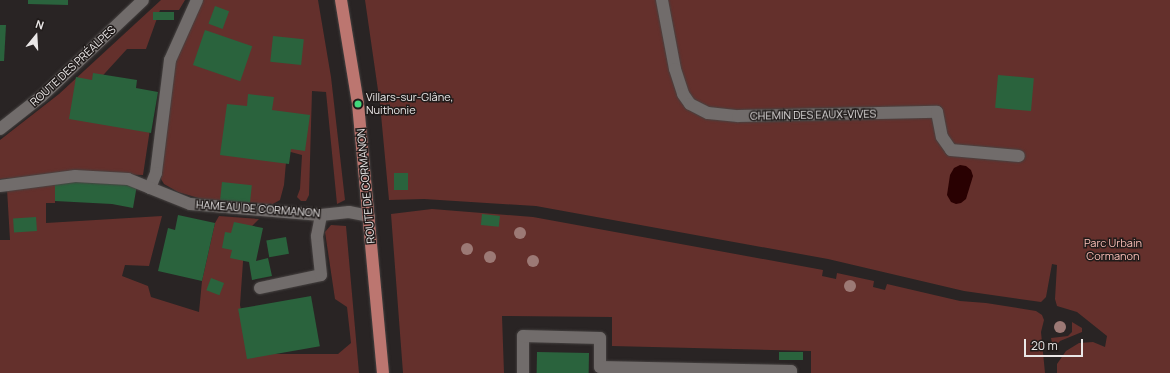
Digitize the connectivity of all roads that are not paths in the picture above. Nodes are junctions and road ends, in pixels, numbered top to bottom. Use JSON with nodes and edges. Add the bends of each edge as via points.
{"nodes":[{"id":1,"x":143,"y":0,"type":"edge"},
{"id":2,"x":197,"y":0,"type":"edge"},
{"id":3,"x":341,"y":0,"type":"edge"},
{"id":4,"x":662,"y":0,"type":"edge"},
{"id":5,"x":0,"y":129,"type":"edge"},
{"id":6,"x":1019,"y":156,"type":"dead end"},
{"id":7,"x":0,"y":186,"type":"edge"},
{"id":8,"x":150,"y":188,"type":"junction"},
{"id":9,"x":321,"y":215,"type":"junction"},
{"id":10,"x":369,"y":216,"type":"junction"},
{"id":11,"x":260,"y":288,"type":"dead end"},
{"id":12,"x":383,"y":373,"type":"edge"},
{"id":13,"x":523,"y":373,"type":"edge"},
{"id":14,"x":791,"y":373,"type":"edge"}],
"edges":[{"from":1,"to":5,"type":"street","name":"ROUTE DES PRÉALPES","via":[[42,96]]},
{"from":2,"to":8,"type":"street","via":[[170,60],[156,173]]},
{"from":3,"to":10,"type":"main road","name":"ROUTE DE CORMANON","via":[[358,104]]},
{"from":4,"to":6,"type":"street","name":"CHEMIN DES EAUX-VIVES","via":[[675,69],[683,94],[690,104],[708,113],[738,116],[937,112],[942,137],[951,150]]},
{"from":7,"to":8,"type":"street","name":"HAMEAU DE CORMANON","via":[[74,176],[128,179]]},
{"from":8,"to":9,"type":"street","name":"HAMEAU DE CORMANON","via":[[190,204]]},
{"from":9,"to":10,"type":"street","name":"HAMEAU DE CORMANON","via":[[349,212]]},
{"from":9,"to":11,"type":"street","via":[[317,236],[321,275]]},
{"from":10,"to":12,"type":"main road","name":"ROUTE DE CORMANON"},
{"from":13,"to":14,"type":"street","via":[[523,336],[600,338],[600,367]]}]}
